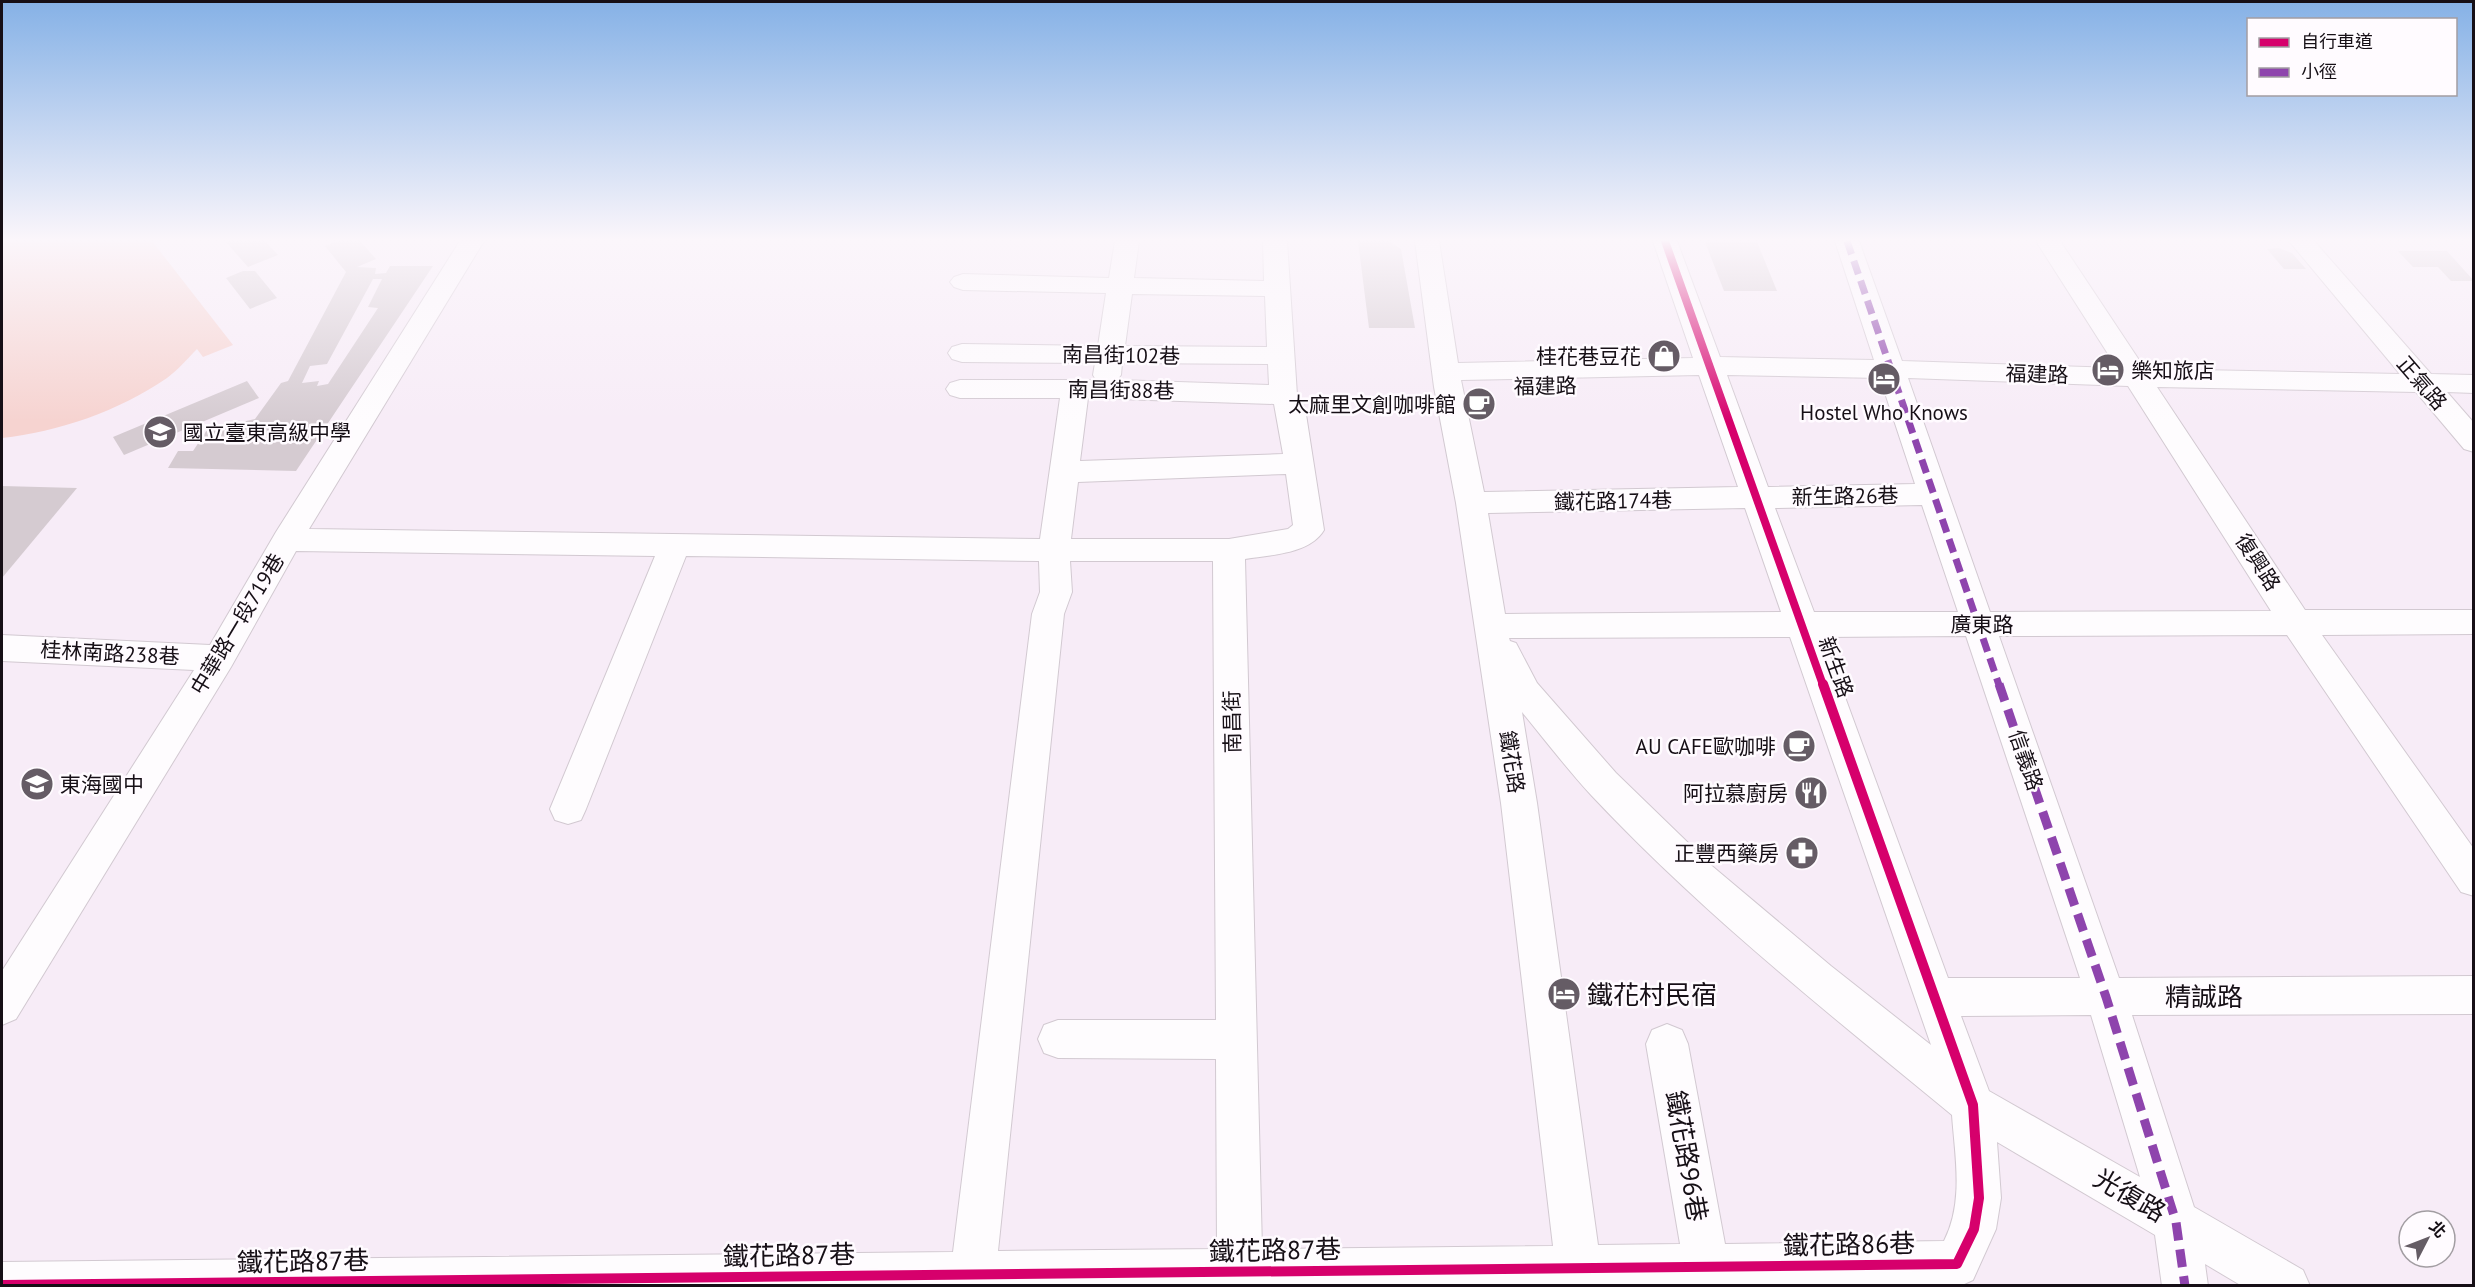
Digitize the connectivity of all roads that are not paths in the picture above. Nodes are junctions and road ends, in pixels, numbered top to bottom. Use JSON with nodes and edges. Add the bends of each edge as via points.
{"nodes":[{"id":1,"x":435,"y":301,"type":"edge"},
{"id":2,"x":1118,"y":301,"type":"edge"},
{"id":3,"x":1278,"y":301,"type":"edge"},
{"id":4,"x":1436,"y":301,"type":"edge"},
{"id":5,"x":1686,"y":301,"type":"edge"},
{"id":6,"x":1867,"y":301,"type":"edge"},
{"id":7,"x":2088,"y":301,"type":"edge"},
{"id":8,"x":2352,"y":301,"type":"edge"},
{"id":9,"x":962,"y":353,"type":"dead end"},
{"id":10,"x":1110,"y":355,"type":"junction"},
{"id":11,"x":1280,"y":356,"type":"junction"},
{"id":12,"x":1709,"y":366,"type":"junction"},
{"id":13,"x":1891,"y":369,"type":"junction"},
{"id":14,"x":2139,"y":378,"type":"junction"},
{"id":15,"x":1447,"y":379,"type":"junction"},
{"id":16,"x":2421,"y":383,"type":"junction"},
{"id":17,"x":2474,"y":384,"type":"edge"},
{"id":18,"x":960,"y":388,"type":"dead end"},
{"id":19,"x":1090,"y":389,"type":"junction"},
{"id":20,"x":1283,"y":395,"type":"junction"},
{"id":21,"x":2474,"y":442,"type":"edge"},
{"id":22,"x":1299,"y":463,"type":"junction"},
{"id":23,"x":1064,"y":472,"type":"junction"},
{"id":24,"x":1934,"y":494,"type":"junction"},
{"id":25,"x":1756,"y":498,"type":"junction"},
{"id":26,"x":1471,"y":503,"type":"junction"},
{"id":27,"x":287,"y":540,"type":"junction"},
{"id":28,"x":675,"y":545,"type":"junction"},
{"id":29,"x":1054,"y":550,"type":"junction"},
{"id":30,"x":1229,"y":550,"type":"junction"},
{"id":31,"x":2474,"y":622,"type":"edge"},
{"id":32,"x":2296,"y":623,"type":"junction"},
{"id":33,"x":1979,"y":624,"type":"junction"},
{"id":34,"x":1802,"y":625,"type":"junction"},
{"id":35,"x":1491,"y":626,"type":"junction"},
{"id":36,"x":2,"y":648,"type":"edge"},
{"id":37,"x":219,"y":658,"type":"junction"},
{"id":38,"x":568,"y":809,"type":"dead end"},
{"id":39,"x":2474,"y":880,"type":"edge"},
{"id":40,"x":2474,"y":995,"type":"edge"},
{"id":41,"x":1935,"y":997,"type":"junction"},
{"id":42,"x":2106,"y":997,"type":"junction"},
{"id":43,"x":2,"y":1006,"type":"edge"},
{"id":44,"x":1058,"y":1040,"type":"dead end"},
{"id":45,"x":1236,"y":1040,"type":"junction"},
{"id":46,"x":1667,"y":1044,"type":"dead end"},
{"id":47,"x":1973,"y":1105,"type":"junction"},
{"id":48,"x":2176,"y":1222,"type":"junction"},
{"id":49,"x":1707,"y":1268,"type":"junction"},
{"id":50,"x":1239,"y":1271,"type":"junction"},
{"id":51,"x":973,"y":1274,"type":"junction"},
{"id":52,"x":1579,"y":1276,"type":"edge"},
{"id":53,"x":669,"y":1282,"type":"edge"},
{"id":54,"x":137,"y":1284,"type":"edge"},
{"id":55,"x":2,"y":1285,"type":"edge"},
{"id":56,"x":2185,"y":1286,"type":"edge"},
{"id":57,"x":2287,"y":1286,"type":"edge"}],
"edges":[{"from":1,"to":27,"type":"street","name":"中華路一段719巷"},
{"from":2,"to":10,"type":"street"},
{"from":3,"to":11,"type":"street"},
{"from":4,"to":15,"type":"street","name":"鐵花路"},
{"from":5,"to":12,"type":"street","name":"新生路"},
{"from":6,"to":13,"type":"street","name":"信義路"},
{"from":7,"to":14,"type":"street","name":"復興路"},
{"from":8,"to":16,"type":"street","name":"正氣路"},
{"from":9,"to":10,"type":"street","name":"南昌街102巷"},
{"from":10,"to":11,"type":"street","name":"南昌街102巷"},
{"from":10,"to":19,"type":"street"},
{"from":11,"to":20,"type":"street"},
{"from":12,"to":13,"type":"street","name":"福建路"},
{"from":12,"to":15,"type":"street","name":"福建路","via":[[1680,384]]},
{"from":12,"to":25,"type":"street","name":"新生路"},
{"from":13,"to":14,"type":"street","name":"福建路"},
{"from":13,"to":24,"type":"street","name":"信義路"},
{"from":14,"to":16,"type":"street","name":"福建路"},
{"from":14,"to":32,"type":"street","name":"復興路"},
{"from":15,"to":26,"type":"street","name":"鐵花路"},
{"from":16,"to":17,"type":"street","name":"福建路"},
{"from":16,"to":21,"type":"street","name":"正氣路"},
{"from":18,"to":19,"type":"street","name":"南昌街88巷"},
{"from":19,"to":20,"type":"street","name":"南昌街88巷"},
{"from":19,"to":23,"type":"street"},
{"from":20,"to":22,"type":"street","via":[[1291,408]]},
{"from":22,"to":23,"type":"street"},
{"from":22,"to":30,"type":"street","via":[[1309,530],[1276,543]]},
{"from":23,"to":29,"type":"street"},
{"from":24,"to":25,"type":"street","name":"新生路26巷"},
{"from":24,"to":33,"type":"street","name":"信義路"},
{"from":25,"to":26,"type":"street","name":"鐵花路174巷"},
{"from":25,"to":34,"type":"street","name":"新生路"},
{"from":26,"to":35,"type":"street","name":"鐵花路"},
{"from":27,"to":28,"type":"street"},
{"from":27,"to":37,"type":"street","name":"中華路一段719巷"},
{"from":28,"to":29,"type":"street"},
{"from":28,"to":38,"type":"street"},
{"from":29,"to":30,"type":"street"},
{"from":29,"to":51,"type":"street","via":[[1056,592],[1048,614]]},
{"from":30,"to":45,"type":"street","name":"南昌街"},
{"from":31,"to":32,"type":"street","name":"廣東路"},
{"from":32,"to":33,"type":"street","name":"廣東路"},
{"from":32,"to":39,"type":"street","name":"復興路"},
{"from":33,"to":34,"type":"street","name":"廣東路"},
{"from":33,"to":42,"type":"street","name":"信義路"},
{"from":34,"to":35,"type":"street","name":"廣東路"},
{"from":34,"to":41,"type":"street","name":"新生路"},
{"from":35,"to":47,"type":"street","name":"光復路","via":[[1524,692],[1611,792],[1699,878]]},
{"from":35,"to":52,"type":"street","name":"鐵花路","via":[[1519,803]]},
{"from":36,"to":37,"type":"street","name":"桂林南路238巷"},
{"from":37,"to":43,"type":"street","name":"中華路一段719巷"},
{"from":40,"to":42,"type":"street","name":"精誠路"},
{"from":41,"to":42,"type":"street","name":"精誠路"},
{"from":41,"to":47,"type":"street","name":"新生路"},
{"from":42,"to":48,"type":"street","name":"信義路"},
{"from":44,"to":45,"type":"street"},
{"from":45,"to":50,"type":"street","name":"南昌街"},
{"from":46,"to":49,"type":"street","name":"鐵花路96巷"},
{"from":47,"to":48,"type":"street","name":"光復路"},
{"from":47,"to":49,"type":"street","name":"鐵花路86巷","via":[[1980,1198],[1974,1229],[1957,1264]]},
{"from":48,"to":56,"type":"street","name":"信義路"},
{"from":48,"to":57,"type":"street","name":"光復路"},
{"from":49,"to":52,"type":"street","name":"鐵花路86巷"},
{"from":50,"to":51,"type":"street","name":"鐵花路87巷"},
{"from":50,"to":52,"type":"street","name":"鐵花路87巷"},
{"from":51,"to":53,"type":"street","name":"鐵花路87巷"},
{"from":53,"to":54,"type":"street","name":"鐵花路87巷"},
{"from":54,"to":55,"type":"street","name":"鐵花路87巷"}]}
